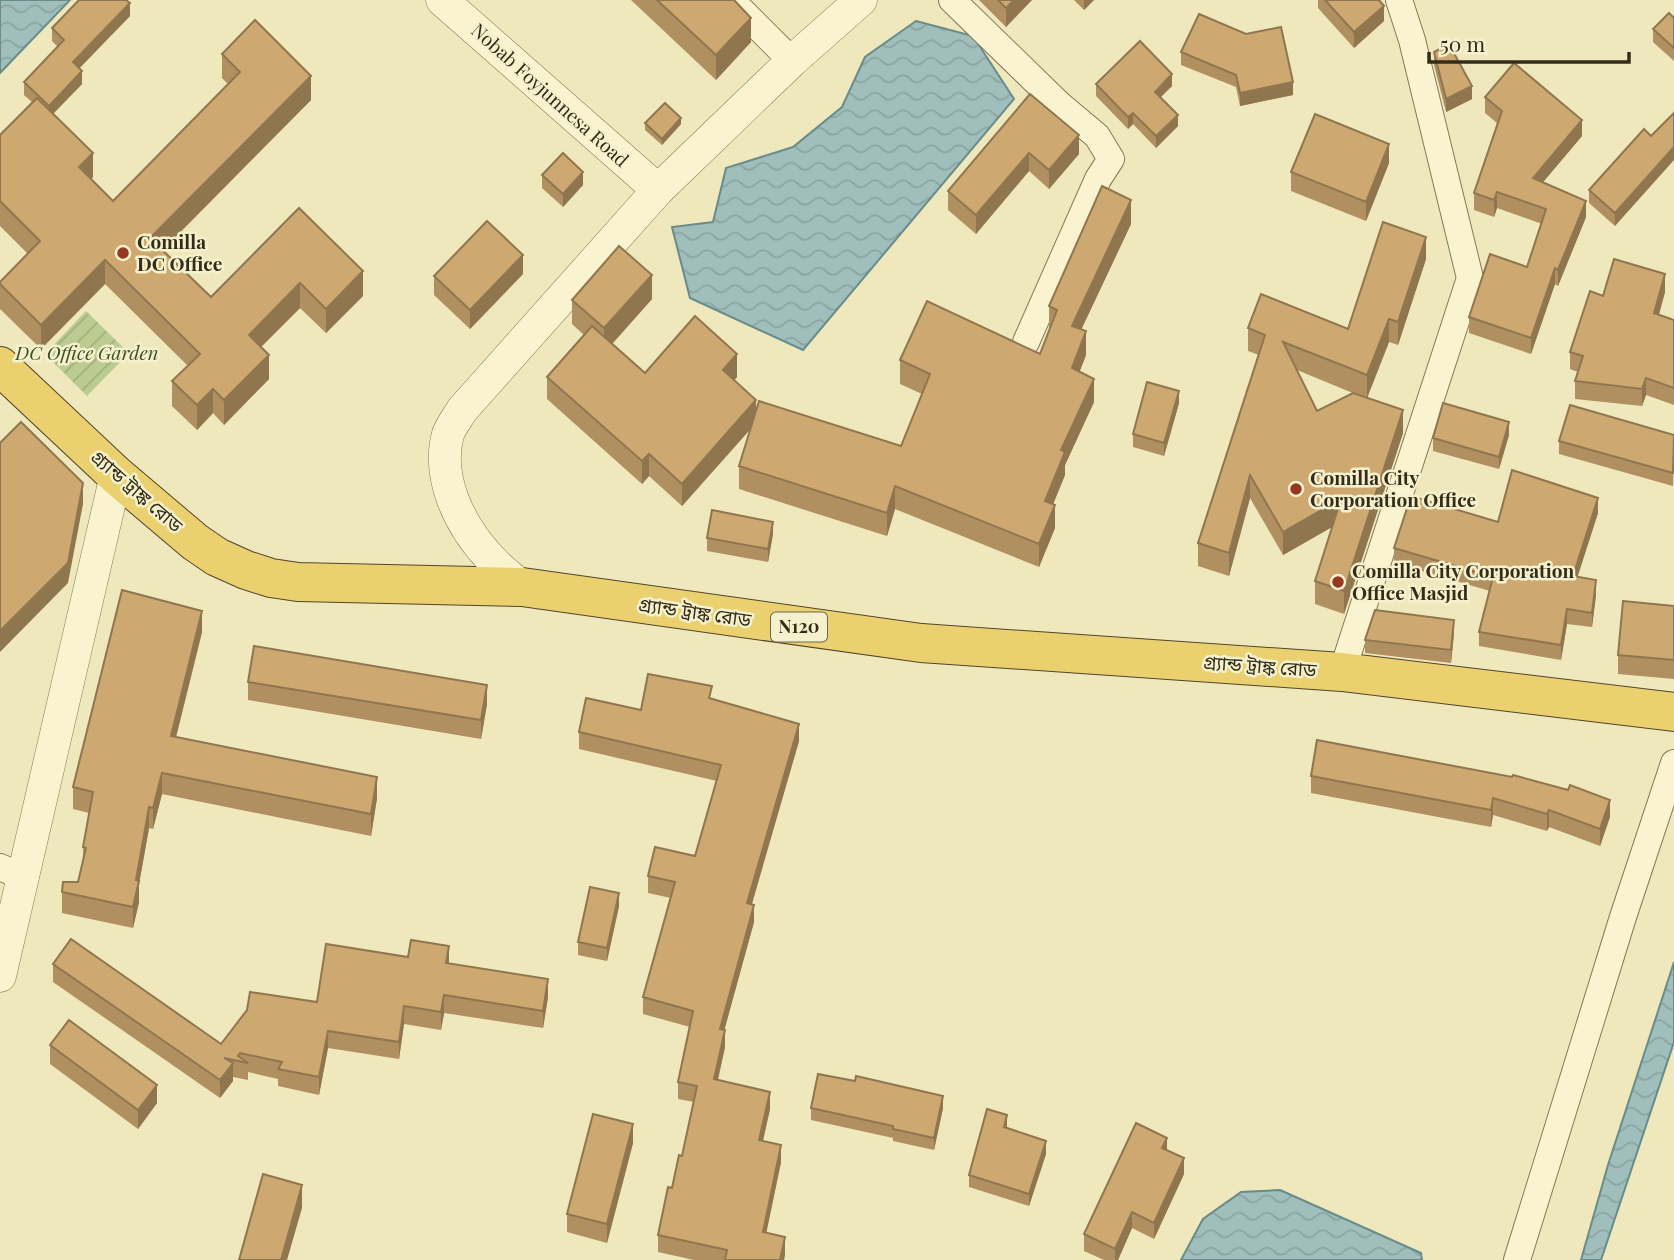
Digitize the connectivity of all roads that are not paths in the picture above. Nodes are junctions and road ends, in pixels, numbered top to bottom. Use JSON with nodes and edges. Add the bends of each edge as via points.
{"nodes":[{"id":1,"x":442,"y":0,"type":"edge"},
{"id":2,"x":731,"y":0,"type":"edge"},
{"id":3,"x":861,"y":0,"type":"edge"},
{"id":4,"x":953,"y":0,"type":"edge"},
{"id":5,"x":1399,"y":0,"type":"edge"},
{"id":6,"x":792,"y":61,"type":"junction"},
{"id":7,"x":658,"y":190,"type":"junction"},
{"id":8,"x":1026,"y":342,"type":"dead end"},
{"id":9,"x":0,"y":366,"type":"edge"},
{"id":10,"x":116,"y":475,"type":"junction"},
{"id":11,"x":523,"y":587,"type":"junction"},
{"id":12,"x":1342,"y":672,"type":"junction"},
{"id":13,"x":1674,"y":712,"type":"edge"},
{"id":14,"x":1674,"y":763,"type":"edge"},
{"id":15,"x":12,"y":872,"type":"edge"},
{"id":16,"x":0,"y":976,"type":"edge"},
{"id":17,"x":1517,"y":1260,"type":"edge"}],
"edges":[{"from":1,"to":7,"type":"street","name":"Nobab Foyjunnesa Road"},
{"from":2,"to":6,"type":"street"},
{"from":3,"to":6,"type":"street"},
{"from":4,"to":8,"type":"street","via":[[1097,136],[1111,159]]},
{"from":5,"to":12,"type":"street","via":[[1470,278]]},
{"from":6,"to":7,"type":"street"},
{"from":7,"to":11,"type":"street","via":[[462,410],[449,431],[444,463],[450,491],[466,526],[490,558]]},
{"from":9,"to":10,"type":"highway","name":"গ্র্যান্ড ট্রাঙ্ক রোড","number":"N120"},
{"from":10,"to":11,"type":"highway","name":"গ্র্যান্ড ট্রাঙ্ক রোড","number":"N120","via":[[195,542],[218,557],[271,578]]},
{"from":10,"to":15,"type":"street"},
{"from":11,"to":12,"type":"highway","name":"গ্র্যান্ড ট্রাঙ্ক রোড","number":"N120","via":[[921,643]]},
{"from":12,"to":13,"type":"highway","name":"গ্র্যান্ড ট্রাঙ্ক রোড","number":"N120"},
{"from":14,"to":17,"type":"street"},
{"from":15,"to":16,"type":"street"}]}
